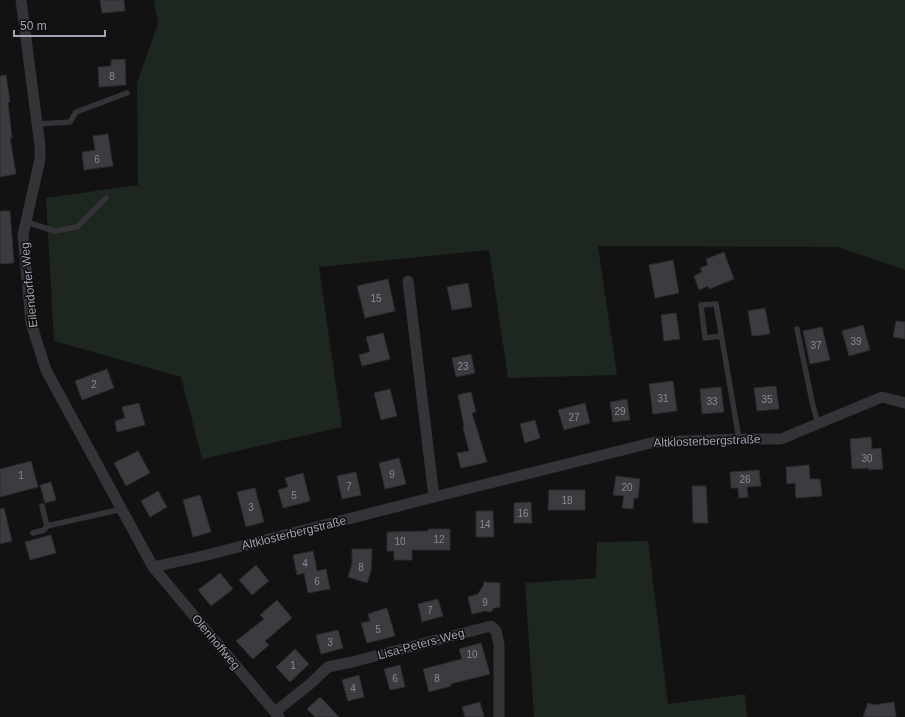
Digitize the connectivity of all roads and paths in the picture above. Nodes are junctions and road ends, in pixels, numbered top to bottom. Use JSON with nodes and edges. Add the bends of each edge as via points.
{"nodes":[{"id":1,"x":22,"y":0,"type":"edge"},
{"id":2,"x":127,"y":93,"type":"dead end"},
{"id":3,"x":38,"y":124,"type":"junction"},
{"id":4,"x":106,"y":198,"type":"dead end"},
{"id":5,"x":26,"y":222,"type":"junction"},
{"id":6,"x":408,"y":281,"type":"dead end"},
{"id":7,"x":797,"y":329,"type":"dead end"},
{"id":8,"x":722,"y":336,"type":"junction"},
{"id":9,"x":905,"y":404,"type":"edge"},
{"id":10,"x":818,"y":423,"type":"junction"},
{"id":11,"x":739,"y":439,"type":"junction"},
{"id":12,"x":434,"y":497,"type":"junction"},
{"id":13,"x":42,"y":506,"type":"dead end"},
{"id":14,"x":122,"y":509,"type":"junction"},
{"id":15,"x":47,"y":526,"type":"junction"},
{"id":16,"x":33,"y":533,"type":"dead end"},
{"id":17,"x":154,"y":567,"type":"junction"},
{"id":18,"x":277,"y":715,"type":"edge"},
{"id":19,"x":499,"y":717,"type":"edge"}],
"edges":[{"from":1,"to":3,"type":"street","name":"Eilendorfer Weg"},
{"from":2,"to":3,"type":"lane","via":[[76,112],[70,122]]},
{"from":3,"to":5,"type":"street","name":"Eilendorfer Weg","via":[[40,159]]},
{"from":4,"to":5,"type":"lane","via":[[78,227],[56,231]]},
{"from":5,"to":14,"type":"street","name":"Eilendorfer Weg","via":[[23,235],[31,323],[46,370]]},
{"from":6,"to":12,"type":"street"},
{"from":7,"to":10,"type":"lane"},
{"from":8,"to":8,"type":"lane","via":[[716,304],[701,305],[705,338]]},
{"from":8,"to":11,"type":"lane"},
{"from":9,"to":10,"type":"street","name":"Altklosterbergstraße","via":[[882,396]]},
{"from":10,"to":11,"type":"street","name":"Altklosterbergstraße","via":[[781,439]]},
{"from":11,"to":12,"type":"street","name":"Altklosterbergstraße","via":[[655,442]]},
{"from":12,"to":17,"type":"street","name":"Altklosterbergstraße"},
{"from":13,"to":15,"type":"lane"},
{"from":14,"to":15,"type":"lane"},
{"from":14,"to":17,"type":"street","name":"Eilendorfer Weg"},
{"from":15,"to":16,"type":"lane","via":[[44,530]]},
{"from":17,"to":18,"type":"street","name":"Olenhoffweg"},
{"from":18,"to":19,"type":"street","name":"Lisa-Peters-Weg","via":[[328,667],[491,626],[496,631],[499,644]]}]}
